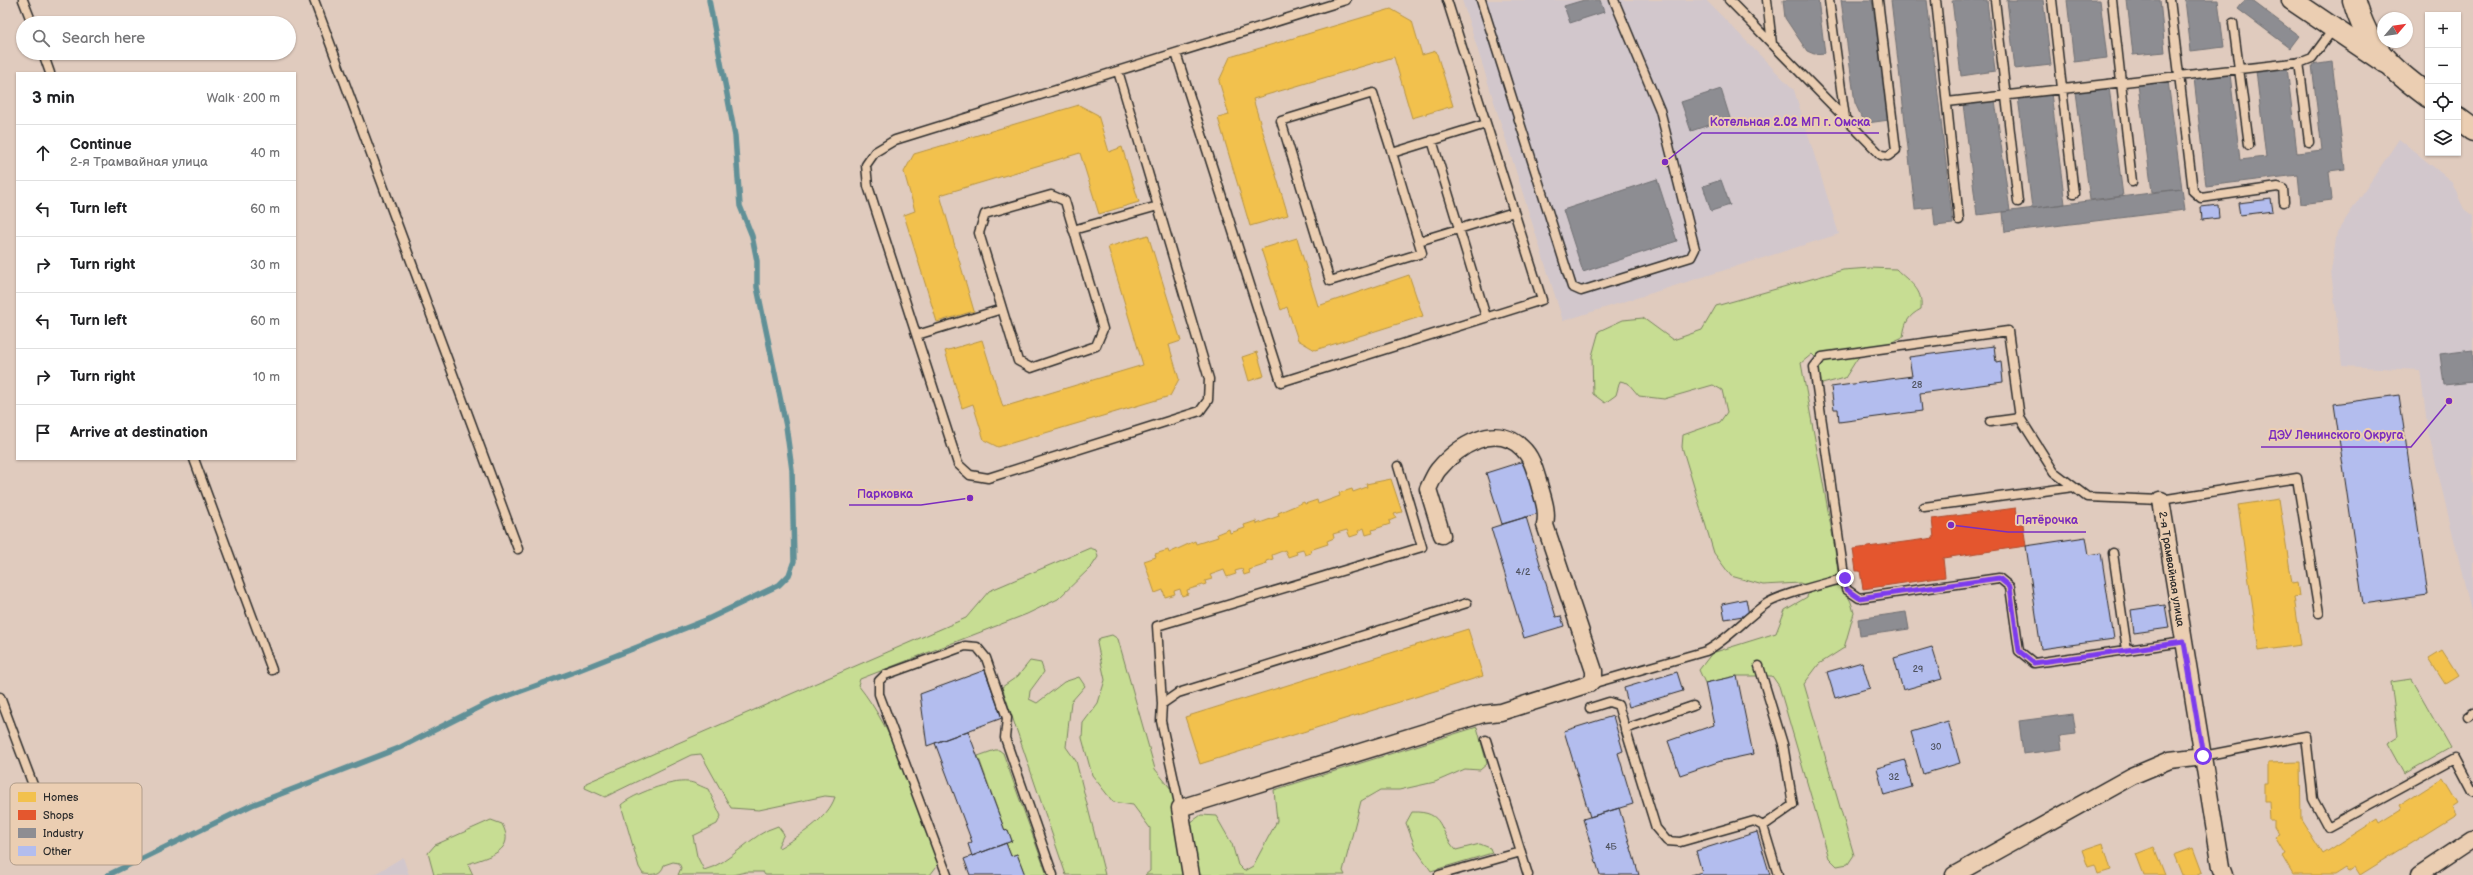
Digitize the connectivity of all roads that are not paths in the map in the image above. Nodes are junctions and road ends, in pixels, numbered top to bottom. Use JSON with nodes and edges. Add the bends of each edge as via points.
{"nodes":[{"id":1,"x":23,"y":0,"type":"edge"},
{"id":2,"x":314,"y":0,"type":"edge"},
{"id":3,"x":1346,"y":0,"type":"edge"},
{"id":4,"x":1446,"y":0,"type":"edge"},
{"id":5,"x":1481,"y":0,"type":"edge"},
{"id":6,"x":1614,"y":0,"type":"edge"},
{"id":7,"x":1729,"y":0,"type":"edge"},
{"id":8,"x":1767,"y":0,"type":"edge"},
{"id":9,"x":1828,"y":0,"type":"edge"},
{"id":10,"x":1878,"y":0,"type":"edge"},
{"id":11,"x":1936,"y":0,"type":"edge"},
{"id":12,"x":1995,"y":0,"type":"edge"},
{"id":13,"x":2052,"y":0,"type":"edge"},
{"id":14,"x":2112,"y":0,"type":"edge"},
{"id":15,"x":2170,"y":0,"type":"edge"},
{"id":16,"x":2292,"y":0,"type":"edge"},
{"id":17,"x":2354,"y":0,"type":"edge"},
{"id":18,"x":29,"y":16,"type":"edge"},
{"id":19,"x":2233,"y":23,"type":"dead end"},
{"id":20,"x":2334,"y":28,"type":"junction"},
{"id":21,"x":1772,"y":44,"type":"junction"},
{"id":22,"x":1176,"y":53,"type":"junction"},
{"id":23,"x":45,"y":60,"type":"edge"},
{"id":24,"x":2299,"y":62,"type":"junction"},
{"id":25,"x":2390,"y":67,"type":"junction"},
{"id":26,"x":2239,"y":69,"type":"junction"},
{"id":27,"x":1118,"y":71,"type":"junction"},
{"id":28,"x":50,"y":72,"type":"edge"},
{"id":29,"x":2179,"y":76,"type":"junction"},
{"id":30,"x":2121,"y":82,"type":"junction"},
{"id":31,"x":2063,"y":88,"type":"junction"},
{"id":32,"x":2425,"y":94,"type":"edge"},
{"id":33,"x":2006,"y":95,"type":"junction"},
{"id":34,"x":1947,"y":102,"type":"junction"},
{"id":35,"x":1845,"y":118,"type":"junction"},
{"id":36,"x":2459,"y":120,"type":"edge"},
{"id":37,"x":1486,"y":124,"type":"junction"},
{"id":38,"x":2473,"y":130,"type":"edge"},
{"id":39,"x":1432,"y":140,"type":"junction"},
{"id":40,"x":2309,"y":142,"type":"dead end"},
{"id":41,"x":2249,"y":145,"type":"dead end"},
{"id":42,"x":1392,"y":153,"type":"junction"},
{"id":43,"x":2132,"y":182,"type":"dead end"},
{"id":44,"x":2074,"y":194,"type":"dead end"},
{"id":45,"x":2018,"y":202,"type":"dead end"},
{"id":46,"x":2284,"y":202,"type":"dead end"},
{"id":47,"x":1158,"y":206,"type":"junction"},
{"id":48,"x":1514,"y":212,"type":"junction"},
{"id":49,"x":1959,"y":220,"type":"dead end"},
{"id":50,"x":1459,"y":229,"type":"junction"},
{"id":51,"x":1073,"y":230,"type":"junction"},
{"id":52,"x":1419,"y":241,"type":"junction"},
{"id":53,"x":1002,"y":309,"type":"junction"},
{"id":54,"x":1486,"y":318,"type":"junction"},
{"id":55,"x":917,"y":336,"type":"junction"},
{"id":56,"x":2020,"y":418,"type":"junction"},
{"id":57,"x":1990,"y":422,"type":"dead end"},
{"id":58,"x":194,"y":460,"type":"edge"},
{"id":59,"x":1398,"y":466,"type":"dead end"},
{"id":60,"x":2073,"y":487,"type":"junction"},
{"id":61,"x":2161,"y":500,"type":"junction"},
{"id":62,"x":1924,"y":507,"type":"dead end"},
{"id":63,"x":1442,"y":535,"type":"dead end"},
{"id":64,"x":518,"y":549,"type":"dead end"},
{"id":65,"x":2113,"y":553,"type":"dead end"},
{"id":66,"x":1845,"y":578,"type":"junction"},
{"id":67,"x":1467,"y":603,"type":"dead end"},
{"id":68,"x":2319,"y":613,"type":"dead end"},
{"id":69,"x":2184,"y":642,"type":"junction"},
{"id":70,"x":2127,"y":650,"type":"junction"},
{"id":71,"x":1759,"y":666,"type":"dead end"},
{"id":72,"x":272,"y":670,"type":"dead end"},
{"id":73,"x":1589,"y":684,"type":"junction"},
{"id":74,"x":0,"y":697,"type":"edge"},
{"id":75,"x":1162,"y":704,"type":"junction"},
{"id":76,"x":1693,"y":706,"type":"dead end"},
{"id":77,"x":1590,"y":708,"type":"dead end"},
{"id":78,"x":1625,"y":729,"type":"junction"},
{"id":79,"x":1486,"y":740,"type":"dead end"},
{"id":80,"x":2203,"y":756,"type":"junction"},
{"id":81,"x":32,"y":783,"type":"edge"},
{"id":82,"x":2473,"y":792,"type":"edge"},
{"id":83,"x":1180,"y":808,"type":"junction"},
{"id":84,"x":1763,"y":826,"type":"junction"},
{"id":85,"x":2473,"y":839,"type":"edge"},
{"id":86,"x":1521,"y":852,"type":"junction"},
{"id":87,"x":947,"y":875,"type":"edge"},
{"id":88,"x":1053,"y":875,"type":"edge"},
{"id":89,"x":1191,"y":875,"type":"edge"},
{"id":90,"x":1439,"y":875,"type":"edge"},
{"id":91,"x":1528,"y":875,"type":"edge"},
{"id":92,"x":1778,"y":875,"type":"edge"},
{"id":93,"x":1954,"y":875,"type":"edge"},
{"id":94,"x":2224,"y":875,"type":"edge"},
{"id":95,"x":2419,"y":875,"type":"edge"}],
"edges":[{"from":1,"to":18,"type":"lane"},
{"from":2,"to":64,"type":"lane"},
{"from":3,"to":22,"type":"lane"},
{"from":4,"to":37,"type":"lane"},
{"from":5,"to":6,"type":"lane","via":[[1572,287],[1581,292],[1691,257],[1695,249],[1660,110]]},
{"from":7,"to":21,"type":"lane"},
{"from":8,"to":21,"type":"lane"},
{"from":9,"to":35,"type":"lane"},
{"from":10,"to":35,"type":"lane","via":[[1896,150],[1888,156],[1881,155]]},
{"from":11,"to":34,"type":"lane"},
{"from":12,"to":33,"type":"lane"},
{"from":13,"to":31,"type":"lane"},
{"from":14,"to":30,"type":"lane"},
{"from":15,"to":29,"type":"lane"},
{"from":16,"to":20,"type":"street"},
{"from":17,"to":25,"type":"main road","via":[[2359,17],[2372,42]]},
{"from":19,"to":26,"type":"lane"},
{"from":20,"to":24,"type":"lane","via":[[2312,58]]},
{"from":20,"to":25,"type":"street"},
{"from":21,"to":35,"type":"lane"},
{"from":22,"to":27,"type":"lane"},
{"from":22,"to":54,"type":"lane","via":[[1281,382]]},
{"from":23,"to":28,"type":"lane"},
{"from":24,"to":26,"type":"lane"},
{"from":24,"to":40,"type":"lane"},
{"from":25,"to":32,"type":"main road"},
{"from":26,"to":29,"type":"lane"},
{"from":26,"to":41,"type":"lane"},
{"from":27,"to":47,"type":"lane"},
{"from":27,"to":55,"type":"lane","via":[[895,140],[875,152],[866,165],[868,186]]},
{"from":29,"to":30,"type":"lane"},
{"from":29,"to":46,"type":"lane","via":[[2193,191],[2201,198],[2278,187],[2283,189]]},
{"from":30,"to":31,"type":"lane"},
{"from":30,"to":43,"type":"lane"},
{"from":31,"to":33,"type":"lane"},
{"from":31,"to":44,"type":"lane"},
{"from":33,"to":34,"type":"lane"},
{"from":33,"to":45,"type":"lane"},
{"from":34,"to":49,"type":"lane"},
{"from":36,"to":38,"type":"main road"},
{"from":37,"to":39,"type":"lane"},
{"from":37,"to":48,"type":"lane"},
{"from":39,"to":42,"type":"lane"},
{"from":39,"to":50,"type":"lane"},
{"from":42,"to":52,"type":"lane"},
{"from":42,"to":52,"type":"lane","via":[[1373,93],[1281,121],[1330,281],[1422,252]]},
{"from":47,"to":51,"type":"lane"},
{"from":47,"to":55,"type":"lane","via":[[1209,379],[1208,400],[1200,411],[988,478],[970,475],[958,464]]},
{"from":48,"to":50,"type":"lane"},
{"from":48,"to":54,"type":"lane","via":[[1542,300]]},
{"from":50,"to":52,"type":"lane"},
{"from":50,"to":54,"type":"lane"},
{"from":51,"to":53,"type":"lane","via":[[1065,201],[1051,195],[984,214],[979,233]]},
{"from":51,"to":53,"type":"lane","via":[[1103,329],[1096,346],[1031,368],[1018,361]]},
{"from":53,"to":55,"type":"lane"},
{"from":56,"to":57,"type":"lane"},
{"from":56,"to":60,"type":"lane","via":[[2054,472]]},
{"from":56,"to":66,"type":"lane","via":[[2008,331],[1822,357],[1814,366]]},
{"from":58,"to":72,"type":"lane"},
{"from":59,"to":75,"type":"lane","via":[[1422,547],[1157,626]]},
{"from":60,"to":61,"type":"lane","via":[[2087,497]]},
{"from":60,"to":62,"type":"lane"},
{"from":61,"to":68,"type":"lane","via":[[2297,478]]},
{"from":61,"to":69,"type":"street","name":"2-я Трамвайная улица"},
{"from":63,"to":73,"type":"street","via":[[1428,489],[1437,471],[1452,454],[1466,444],[1494,436],[1509,439],[1522,448],[1531,460],[1547,511],[1545,525],[1594,671],[1594,679]]},
{"from":65,"to":70,"type":"lane"},
{"from":66,"to":70,"type":"lane","via":[[1846,589],[1859,598],[1999,578],[2010,587],[2019,651],[2034,663]]},
{"from":66,"to":73,"type":"lane","via":[[1766,604],[1750,619],[1735,628],[1719,645],[1706,651]]},
{"from":67,"to":75,"type":"lane","via":[[1178,693]]},
{"from":69,"to":70,"type":"lane"},
{"from":69,"to":80,"type":"street","name":"2-я Трамвайная улица"},
{"from":71,"to":84,"type":"lane","via":[[1783,744],[1793,805]]},
{"from":73,"to":83,"type":"street","via":[[1501,712],[1483,714]]},
{"from":74,"to":81,"type":"lane"},
{"from":75,"to":83,"type":"lane","via":[[1161,721]]},
{"from":76,"to":78,"type":"lane"},
{"from":77,"to":78,"type":"lane","via":[[1609,702],[1618,705]]},
{"from":78,"to":84,"type":"lane","via":[[1656,828],[1667,841],[1680,842],[1754,821]]},
{"from":79,"to":86,"type":"lane"},
{"from":80,"to":82,"type":"lane","via":[[2306,736],[2313,799],[2328,827],[2455,758]]},
{"from":80,"to":93,"type":"street","via":[[2170,760],[2132,776]]},
{"from":80,"to":94,"type":"street","name":"2-я Трамвайная улица"},
{"from":83,"to":89,"type":"street"},
{"from":84,"to":92,"type":"lane"},
{"from":85,"to":95,"type":"street"},
{"from":86,"to":90,"type":"lane"},
{"from":86,"to":91,"type":"lane"},
{"from":87,"to":88,"type":"lane","via":[[879,694],[879,681],[885,675],[965,646],[977,647],[986,658],[1007,718],[1005,738]]}]}
